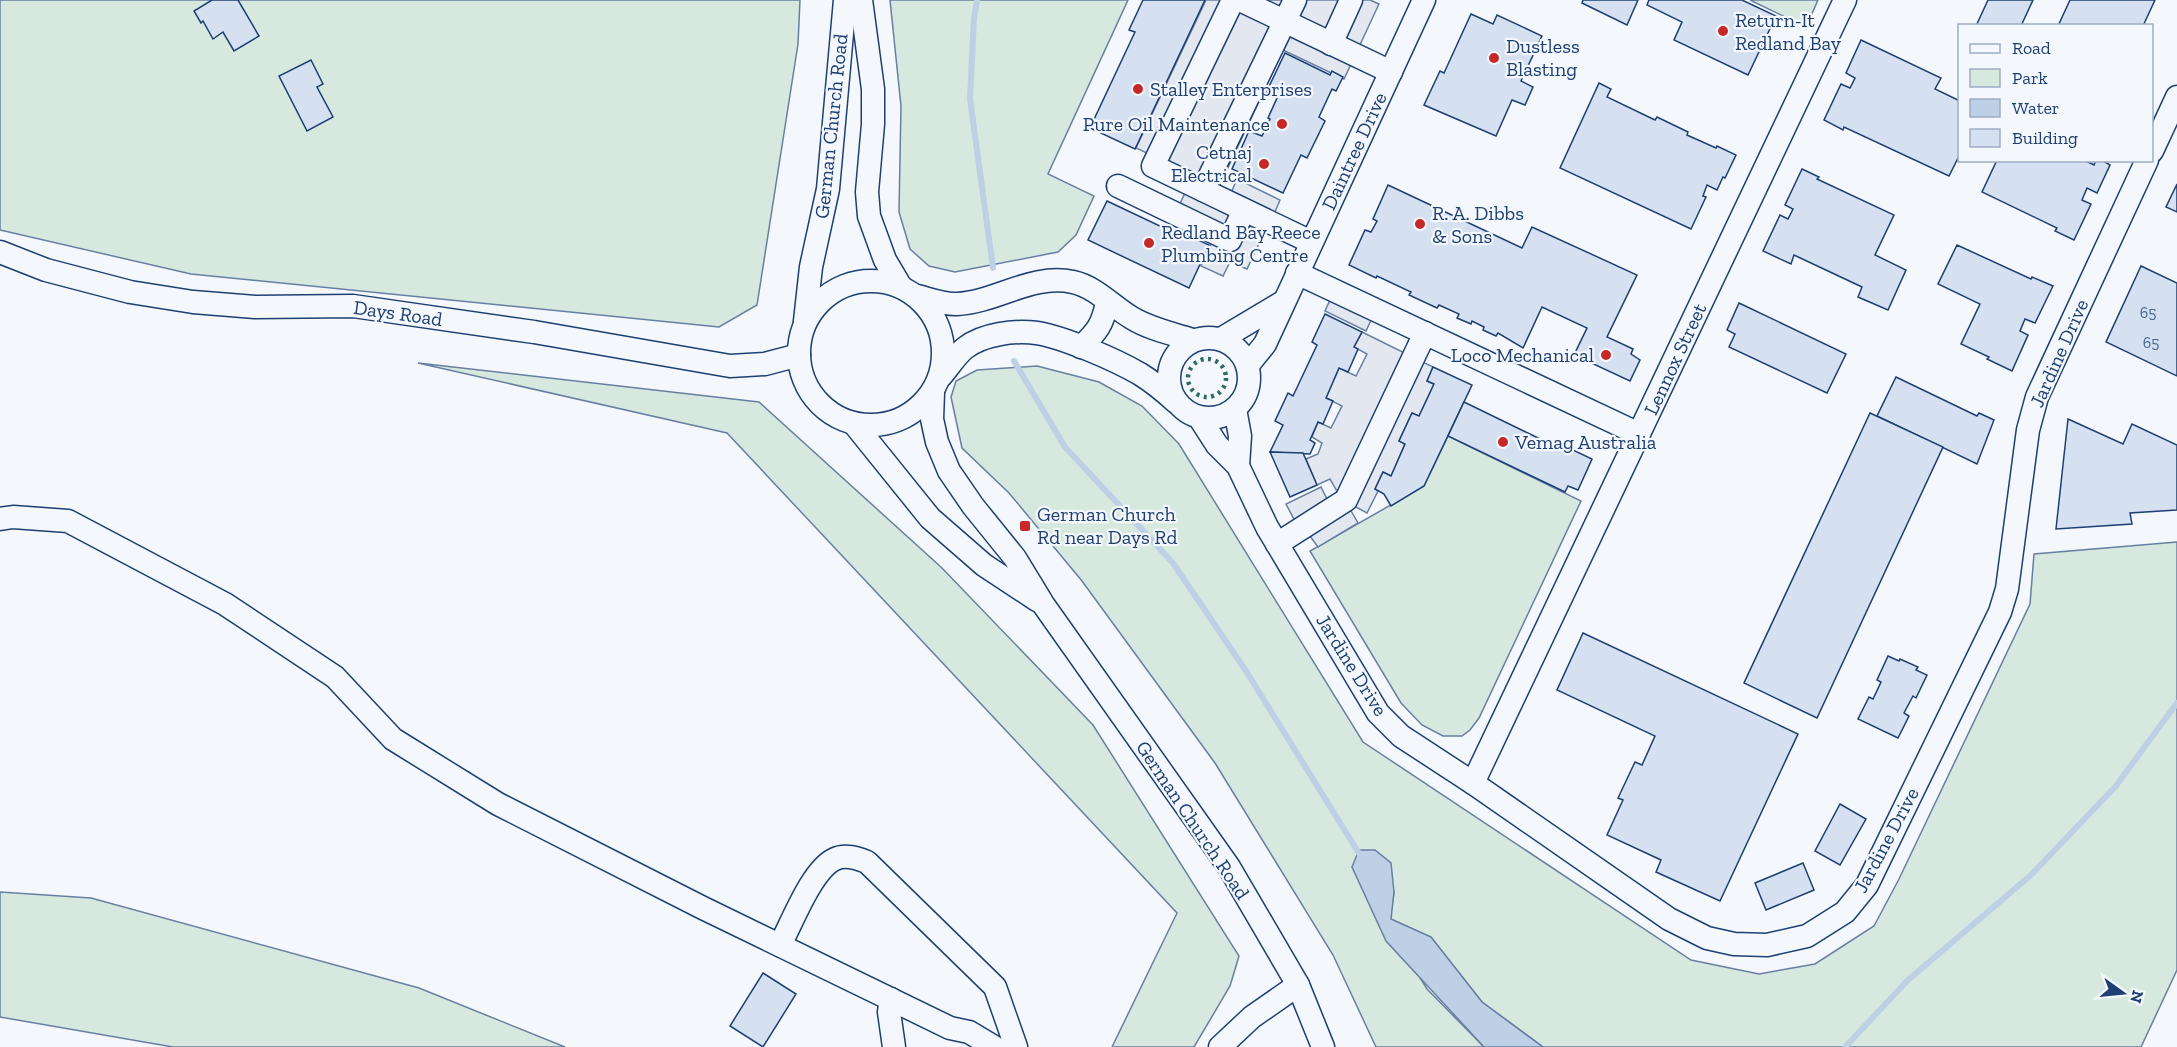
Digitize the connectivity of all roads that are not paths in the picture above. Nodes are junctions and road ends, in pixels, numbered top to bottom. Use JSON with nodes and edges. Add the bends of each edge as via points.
{"nodes":[{"id":1,"x":845,"y":0,"type":"edge"},
{"id":2,"x":861,"y":0,"type":"edge"},
{"id":3,"x":1233,"y":0,"type":"edge"},
{"id":4,"x":1240,"y":0,"type":"edge"},
{"id":5,"x":1295,"y":0,"type":"edge"},
{"id":6,"x":1351,"y":0,"type":"edge"},
{"id":7,"x":1424,"y":0,"type":"edge"},
{"id":8,"x":1845,"y":0,"type":"edge"},
{"id":9,"x":1285,"y":21,"type":"junction"},
{"id":10,"x":1331,"y":44,"type":"junction"},
{"id":11,"x":1391,"y":72,"type":"junction"},
{"id":12,"x":2177,"y":97,"type":"edge"},
{"id":13,"x":2153,"y":147,"type":"edge"},
{"id":14,"x":2146,"y":162,"type":"edge"},
{"id":15,"x":1175,"y":177,"type":"junction"},
{"id":16,"x":1118,"y":186,"type":"dead end"},
{"id":17,"x":1203,"y":190,"type":"junction"},
{"id":18,"x":1160,"y":206,"type":"junction"},
{"id":19,"x":1244,"y":210,"type":"junction"},
{"id":20,"x":1311,"y":242,"type":"junction"},
{"id":21,"x":0,"y":252,"type":"edge"},
{"id":22,"x":1297,"y":273,"type":"junction"},
{"id":23,"x":909,"y":291,"type":"junction"},
{"id":24,"x":1107,"y":302,"type":"junction"},
{"id":25,"x":1283,"y":302,"type":"junction"},
{"id":26,"x":805,"y":323,"type":"junction"},
{"id":27,"x":1425,"y":333,"type":"junction"},
{"id":28,"x":1221,"y":339,"type":"junction"},
{"id":29,"x":1192,"y":340,"type":"junction"},
{"id":30,"x":1081,"y":347,"type":"junction"},
{"id":31,"x":799,"y":355,"type":"junction"},
{"id":32,"x":1248,"y":365,"type":"junction"},
{"id":33,"x":937,"y":385,"type":"junction"},
{"id":34,"x":1176,"y":402,"type":"junction"},
{"id":35,"x":1235,"y":409,"type":"junction"},
{"id":36,"x":1199,"y":417,"type":"junction"},
{"id":37,"x":855,"y":425,"type":"junction"},
{"id":38,"x":1639,"y":434,"type":"junction"},
{"id":39,"x":1238,"y":466,"type":"junction"},
{"id":40,"x":0,"y":519,"type":"edge"},
{"id":41,"x":1277,"y":544,"type":"junction"},
{"id":42,"x":1043,"y":604,"type":"junction"},
{"id":43,"x":1473,"y":783,"type":"junction"},
{"id":44,"x":780,"y":945,"type":"junction"},
{"id":45,"x":1298,"y":985,"type":"junction"},
{"id":46,"x":891,"y":999,"type":"junction"},
{"id":47,"x":950,"y":1028,"type":"junction"},
{"id":48,"x":894,"y":1047,"type":"edge"},
{"id":49,"x":966,"y":1047,"type":"edge"},
{"id":50,"x":994,"y":1047,"type":"edge"},
{"id":51,"x":1016,"y":1047,"type":"edge"},
{"id":52,"x":1220,"y":1047,"type":"edge"},
{"id":53,"x":1323,"y":1047,"type":"edge"}],
"edges":[{"from":1,"to":26,"type":"street","name":"German Church Road","via":[[828,189]]},
{"from":2,"to":23,"type":"street","name":"German Church Road","via":[[873,89],[869,216],[885,260]]},
{"from":3,"to":15,"type":"street","via":[[1153,166]]},
{"from":4,"to":9,"type":"street"},
{"from":5,"to":9,"type":"street"},
{"from":6,"to":10,"type":"street"},
{"from":7,"to":11,"type":"street","name":"Daintree Drive"},
{"from":8,"to":38,"type":"street","name":"Lennox Street"},
{"from":9,"to":10,"type":"street"},
{"from":9,"to":17,"type":"street"},
{"from":10,"to":11,"type":"street"},
{"from":11,"to":20,"type":"street","name":"Daintree Drive"},
{"from":12,"to":13,"type":"street"},
{"from":14,"to":43,"type":"street","name":"Jardine Drive","via":[[2037,397],[2028,430],[2001,612],[1867,885],[1845,912],[1808,936],[1767,945],[1707,938],[1669,918]]},
{"from":15,"to":17,"type":"street"},
{"from":15,"to":18,"type":"street"},
{"from":16,"to":18,"type":"street"},
{"from":17,"to":19,"type":"street"},
{"from":18,"to":19,"type":"street","via":[[1230,240]]},
{"from":19,"to":20,"type":"street"},
{"from":20,"to":22,"type":"street","name":"Daintree Drive"},
{"from":21,"to":31,"type":"street","name":"Days Road","via":[[46,270],[120,290],[193,302],[255,307],[352,306],[730,366],[765,364]]},
{"from":22,"to":25,"type":"street","name":"Daintree Drive"},
{"from":22,"to":27,"type":"street"},
{"from":23,"to":24,"type":"street","via":[[956,305],[1027,284],[1074,282]]},
{"from":23,"to":26,"type":"street","via":[[879,281],[857,282],[836,290],[818,304]]},
{"from":23,"to":33,"type":"street","via":[[932,312],[941,333],[944,355]]},
{"from":24,"to":29,"type":"street","via":[[1133,319]]},
{"from":24,"to":30,"type":"street","via":[[1104,320]]},
{"from":25,"to":28,"type":"street"},
{"from":25,"to":32,"type":"street","name":"Daintree Drive","via":[[1265,344]]},
{"from":26,"to":31,"type":"street"},
{"from":27,"to":38,"type":"street"},
{"from":27,"to":41,"type":"street","via":[[1346,500]]},
{"from":28,"to":29,"type":"street"},
{"from":28,"to":32,"type":"street","via":[[1233,345]]},
{"from":29,"to":34,"type":"street","via":[[1174,356],[1170,367],[1168,380]]},
{"from":30,"to":33,"type":"street","via":[[1038,333],[1001,334],[965,348]]},
{"from":30,"to":34,"type":"street","via":[[1139,373]]},
{"from":31,"to":37,"type":"street","via":[[803,379],[815,400],[833,416]]},
{"from":32,"to":35,"type":"street","via":[[1248,389]]},
{"from":33,"to":37,"type":"street","via":[[918,409],[899,421],[878,426]]},
{"from":33,"to":42,"type":"street","name":"German Church Road","via":[[932,419],[949,471],[1015,558]]},
{"from":34,"to":36,"type":"street"},
{"from":35,"to":36,"type":"street","via":[[1224,416]]},
{"from":35,"to":39,"type":"street","via":[[1240,436]]},
{"from":36,"to":39,"type":"street","via":[[1217,445]]},
{"from":37,"to":42,"type":"street","name":"German Church Road","via":[[930,518],[984,565]]},
{"from":38,"to":43,"type":"street","name":"Lennox Street"},
{"from":39,"to":41,"type":"street","name":"Jardine Drive"},
{"from":40,"to":44,"type":"street","via":[[68,521],[225,604],[335,677],[393,739],[498,804]]},
{"from":41,"to":43,"type":"street","name":"Jardine Drive","via":[[1378,713],[1401,736]]},
{"from":42,"to":45,"type":"street","name":"German Church Road","via":[[1229,867]]},
{"from":44,"to":46,"type":"street"},
{"from":44,"to":51,"type":"street","via":[[824,865],[837,858],[853,857],[867,862],[995,987]]},
{"from":45,"to":52,"type":"street","via":[[1252,1017]]},
{"from":45,"to":53,"type":"street","name":"German Church Road"},
{"from":46,"to":47,"type":"street"},
{"from":46,"to":48,"type":"street"},
{"from":47,"to":49,"type":"street"},
{"from":47,"to":50,"type":"street","via":[[969,1032]]}]}
